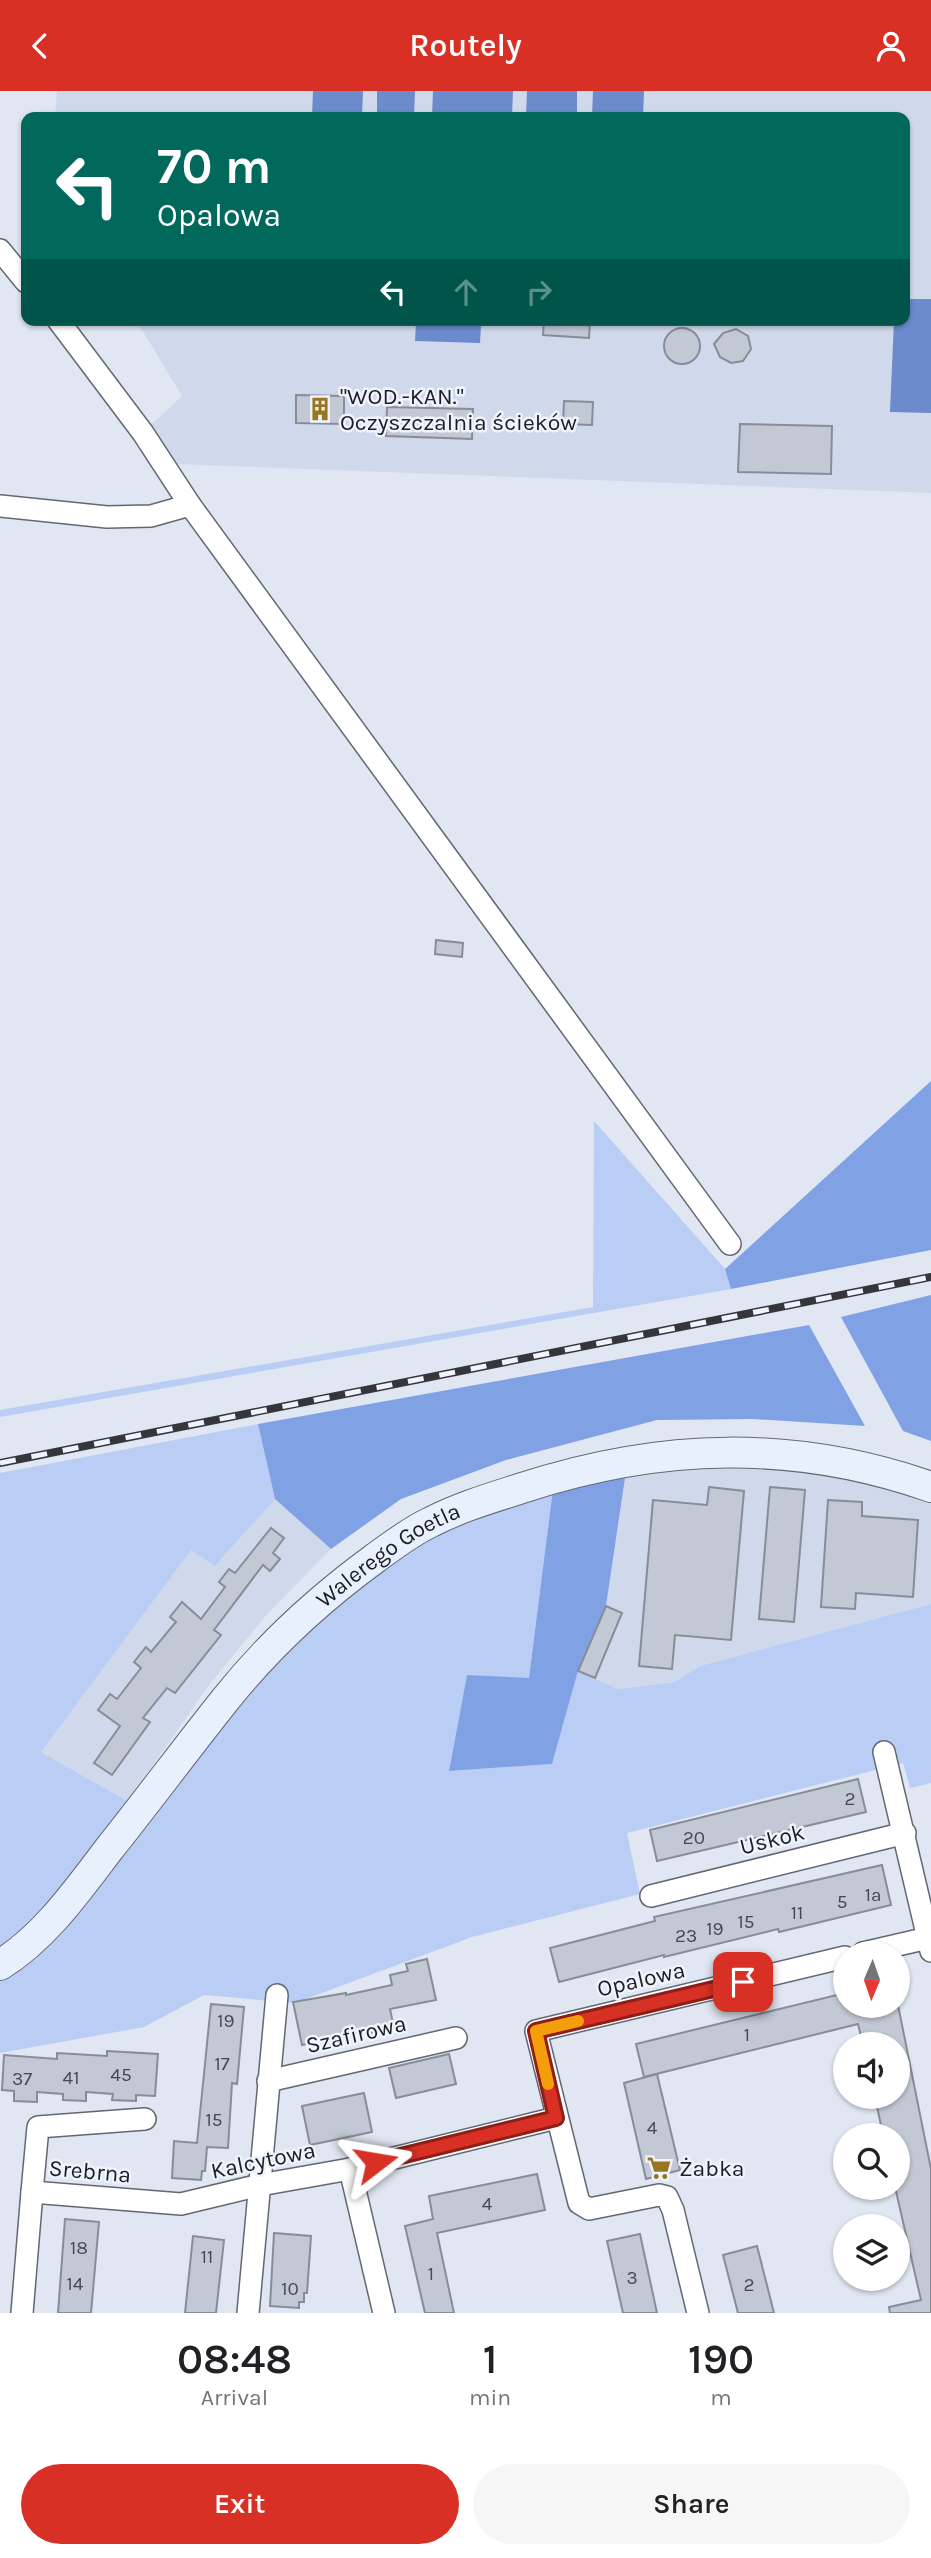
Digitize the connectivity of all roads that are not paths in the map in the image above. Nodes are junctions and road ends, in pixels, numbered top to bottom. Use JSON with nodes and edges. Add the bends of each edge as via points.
{"nodes":[{"id":1,"x":0,"y":250,"type":"edge"},
{"id":2,"x":21,"y":276,"type":"edge"},
{"id":3,"x":63,"y":326,"type":"edge"},
{"id":4,"x":190,"y":505,"type":"junction"},
{"id":5,"x":0,"y":506,"type":"edge"},
{"id":6,"x":730,"y":1244,"type":"dead end"},
{"id":7,"x":931,"y":1487,"type":"edge"},
{"id":8,"x":884,"y":1752,"type":"dead end"},
{"id":9,"x":905,"y":1833,"type":"junction"},
{"id":10,"x":651,"y":1896,"type":"dead end"},
{"id":11,"x":929,"y":1944,"type":"edge"},
{"id":12,"x":910,"y":1947,"type":"edge"},
{"id":13,"x":833,"y":1960,"type":"edge"},
{"id":14,"x":0,"y":1965,"type":"edge"},
{"id":15,"x":277,"y":1995,"type":"dead end"},
{"id":16,"x":456,"y":2038,"type":"dead end"},
{"id":17,"x":268,"y":2081,"type":"junction"},
{"id":18,"x":556,"y":2118,"type":"junction"},
{"id":19,"x":145,"y":2119,"type":"dead end"},
{"id":20,"x":350,"y":2169,"type":"junction"},
{"id":21,"x":260,"y":2185,"type":"junction"},
{"id":22,"x":33,"y":2192,"type":"junction"},
{"id":23,"x":143,"y":2202,"type":"joint"},
{"id":24,"x":22,"y":2313,"type":"edge"},
{"id":25,"x":248,"y":2313,"type":"edge"},
{"id":26,"x":384,"y":2313,"type":"edge"},
{"id":27,"x":698,"y":2313,"type":"edge"}],
"edges":[{"from":1,"to":2,"type":"street"},
{"from":3,"to":4,"type":"street"},
{"from":4,"to":5,"type":"street","via":[[151,516],[107,517]]},
{"from":4,"to":6,"type":"street"},
{"from":7,"to":14,"type":"street","name":"Walerego Goetla","via":[[830,1460],[760,1452],[701,1452],[597,1466],[429,1522],[350,1577],[264,1655],[53,1919]]},
{"from":8,"to":9,"type":"street"},
{"from":9,"to":10,"type":"street","name":"Uskok"},
{"from":9,"to":11,"type":"street"},
{"from":11,"to":12,"type":"street"},
{"from":13,"to":18,"type":"street","name":"Opalowa","via":[[536,2031]]},
{"from":15,"to":17,"type":"street","name":"Szafirowa"},
{"from":16,"to":17,"type":"street","name":"Szafirowa"},
{"from":17,"to":21,"type":"street","name":"Szafirowa"},
{"from":18,"to":20,"type":"street","name":"Kalcytowa"},
{"from":18,"to":27,"type":"street","via":[[576,2197],[583,2207],[667,2197]]},
{"from":19,"to":22,"type":"street","name":"Srebrna","via":[[38,2127]]},
{"from":20,"to":21,"type":"street","name":"Kalcytowa"},
{"from":20,"to":26,"type":"street"},
{"from":21,"to":23,"type":"street","name":"Kalcytowa","via":[[191,2203]]},
{"from":21,"to":25,"type":"street","name":"Szafirowa"},
{"from":22,"to":23,"type":"street","name":"Srebrna"},
{"from":22,"to":24,"type":"street","name":"Srebrna"}]}
